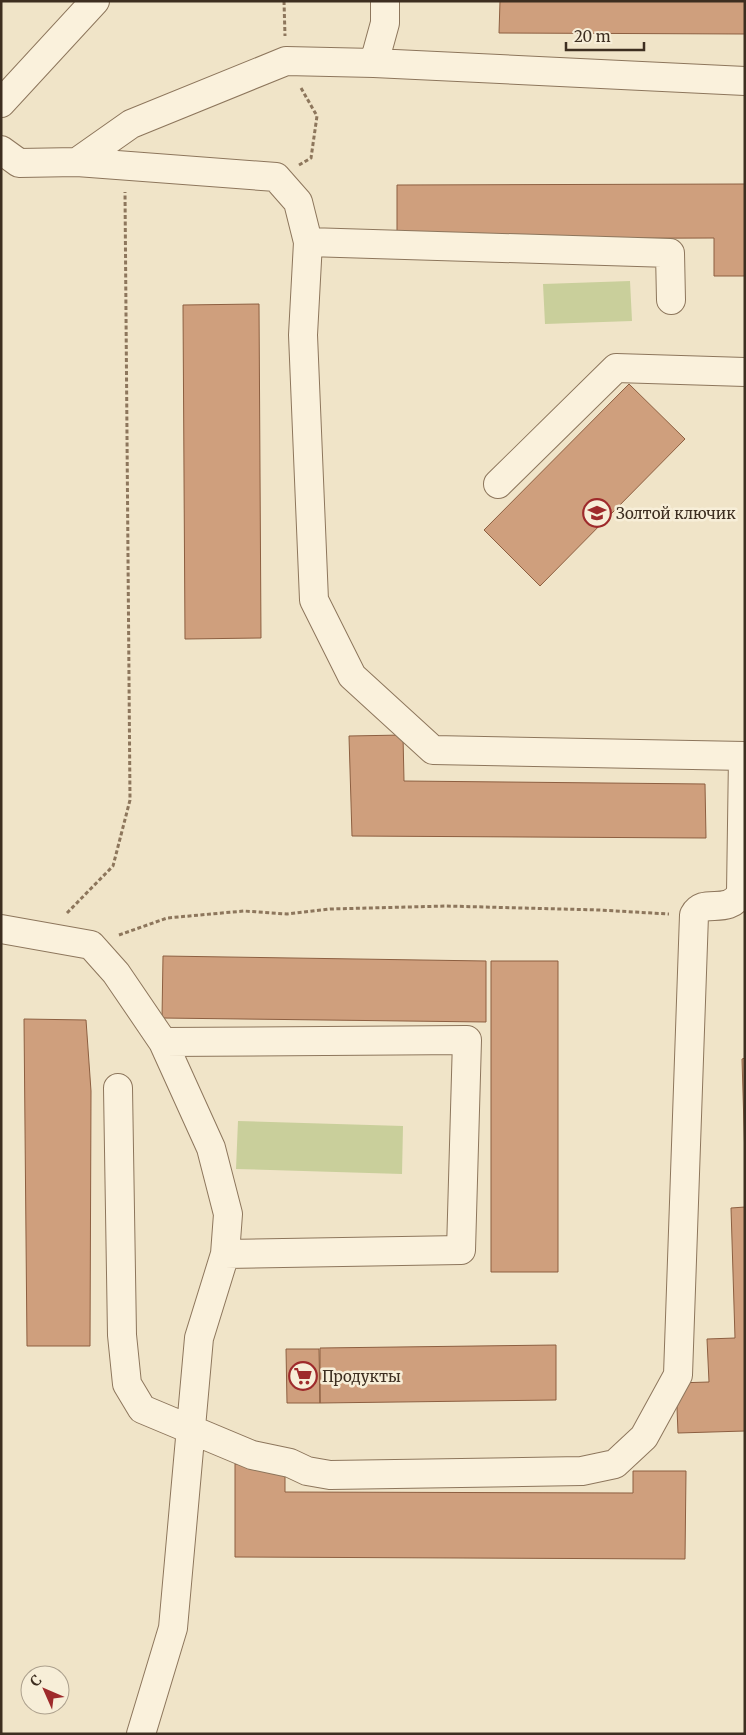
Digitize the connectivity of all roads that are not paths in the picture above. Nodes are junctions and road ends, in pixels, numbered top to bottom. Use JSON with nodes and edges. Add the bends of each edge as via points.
{"nodes":[{"id":1,"x":95,"y":1,"type":"edge"},
{"id":2,"x":385,"y":1,"type":"edge"},
{"id":3,"x":374,"y":63,"type":"junction"},
{"id":4,"x":745,"y":81,"type":"edge"},
{"id":5,"x":1,"y":103,"type":"edge"},
{"id":6,"x":1,"y":150,"type":"edge"},
{"id":7,"x":77,"y":162,"type":"junction"},
{"id":8,"x":308,"y":242,"type":"junction"},
{"id":9,"x":671,"y":300,"type":"dead end"},
{"id":10,"x":745,"y":372,"type":"edge"},
{"id":11,"x":498,"y":484,"type":"dead end"},
{"id":12,"x":744,"y":756,"type":"edge"},
{"id":13,"x":1,"y":929,"type":"edge"},
{"id":14,"x":163,"y":1042,"type":"junction"},
{"id":15,"x":118,"y":1088,"type":"dead end"},
{"id":16,"x":225,"y":1254,"type":"junction"},
{"id":17,"x":192,"y":1429,"type":"junction"},
{"id":18,"x":141,"y":1734,"type":"edge"}],
"edges":[{"from":1,"to":5,"type":"street"},
{"from":2,"to":3,"type":"street","via":[[385,23]]},
{"from":3,"to":4,"type":"street"},
{"from":3,"to":7,"type":"street","via":[[286,61],[131,124]]},
{"from":6,"to":7,"type":"street","via":[[19,162]]},
{"from":7,"to":8,"type":"street","via":[[276,177],[298,202]]},
{"from":8,"to":9,"type":"street","via":[[670,253]]},
{"from":8,"to":12,"type":"street","via":[[303,335],[314,600],[352,676],[433,750]]},
{"from":10,"to":11,"type":"street","via":[[616,368]]},
{"from":12,"to":17,"type":"street","via":[[741,893],[729,905],[703,907],[694,915],[678,1374],[644,1437],[615,1464],[582,1471],[330,1475],[252,1455]]},
{"from":13,"to":14,"type":"street","via":[[91,945],[116,973]]},
{"from":14,"to":16,"type":"street","via":[[211,1148],[228,1214]]},
{"from":14,"to":16,"type":"street","via":[[467,1040],[461,1250]]},
{"from":15,"to":17,"type":"street","via":[[122,1335],[127,1384],[142,1410]]},
{"from":16,"to":17,"type":"street","via":[[199,1338]]},
{"from":17,"to":18,"type":"street","via":[[173,1628]]}]}
